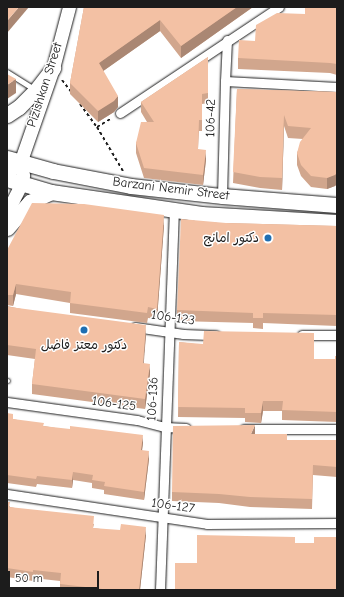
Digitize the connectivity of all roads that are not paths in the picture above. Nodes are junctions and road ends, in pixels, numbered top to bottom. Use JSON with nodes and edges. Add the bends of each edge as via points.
{"nodes":[{"id":1,"x":279,"y":7,"type":"edge"},
{"id":2,"x":65,"y":9,"type":"edge"},
{"id":3,"x":228,"y":40,"type":"junction"},
{"id":4,"x":53,"y":68,"type":"junction"},
{"id":5,"x":7,"y":72,"type":"edge"},
{"id":6,"x":224,"y":81,"type":"junction"},
{"id":7,"x":337,"y":87,"type":"edge"},
{"id":8,"x":36,"y":90,"type":"junction"},
{"id":9,"x":11,"y":110,"type":"edge"},
{"id":10,"x":120,"y":112,"type":"road end"},
{"id":11,"x":13,"y":160,"type":"edge"},
{"id":12,"x":7,"y":172,"type":"edge"},
{"id":13,"x":14,"y":181,"type":"edge"},
{"id":14,"x":51,"y":192,"type":"junction"},
{"id":15,"x":222,"y":196,"type":"junction"},
{"id":16,"x":337,"y":204,"type":"edge"},
{"id":17,"x":174,"y":210,"type":"junction"},
{"id":18,"x":7,"y":212,"type":"edge"},
{"id":19,"x":337,"y":222,"type":"edge"},
{"id":20,"x":7,"y":228,"type":"edge"},
{"id":21,"x":122,"y":325,"type":"edge"},
{"id":22,"x":170,"y":332,"type":"junction"},
{"id":23,"x":222,"y":335,"type":"edge"},
{"id":24,"x":293,"y":335,"type":"edge"},
{"id":25,"x":337,"y":336,"type":"edge"},
{"id":26,"x":7,"y":402,"type":"edge"},
{"id":27,"x":165,"y":427,"type":"junction"},
{"id":28,"x":199,"y":428,"type":"edge"},
{"id":29,"x":237,"y":429,"type":"edge"},
{"id":30,"x":337,"y":429,"type":"edge"},
{"id":31,"x":7,"y":494,"type":"edge"},
{"id":32,"x":163,"y":518,"type":"junction"},
{"id":33,"x":337,"y":523,"type":"edge"},
{"id":34,"x":160,"y":590,"type":"edge"}],
"edges":[{"from":1,"to":3,"type":"street"},
{"from":2,"to":4,"type":"main road","name":"Pizishkan Street"},
{"from":3,"to":6,"type":"street","name":"106-42"},
{"from":3,"to":10,"type":"street"},
{"from":4,"to":8,"type":"main road"},
{"from":4,"to":11,"type":"main road","name":"Pizishkan Street"},
{"from":5,"to":8,"type":"lane"},
{"from":6,"to":7,"type":"street"},
{"from":6,"to":15,"type":"street","name":"106-42"},
{"from":8,"to":9,"type":"main road"},
{"from":11,"to":12,"type":"main road"},
{"from":11,"to":13,"type":"main road","name":"Pizishkan Street","via":[[23,175]]},
{"from":11,"to":15,"type":"main road","name":"Barzani Nemir Street","via":[[53,172],[131,186]]},
{"from":13,"to":14,"type":"main road","name":"Barzani Nemir Street"},
{"from":13,"to":18,"type":"main road","name":"Pizishkan Street"},
{"from":14,"to":17,"type":"main road","name":"Barzani Nemir Street"},
{"from":14,"to":20,"type":"main road","via":[[30,202]]},
{"from":15,"to":16,"type":"main road","name":"Barzani Nemir Street"},
{"from":17,"to":19,"type":"main road","name":"Barzani Nemir Street","via":[[269,219]]},
{"from":17,"to":22,"type":"street","name":"106-136"},
{"from":21,"to":22,"type":"street","name":"106-123"},
{"from":22,"to":23,"type":"street","name":"106-123"},
{"from":22,"to":27,"type":"street","name":"106-136"},
{"from":24,"to":25,"type":"street"},
{"from":26,"to":27,"type":"street","name":"106-125","via":[[137,420]]},
{"from":27,"to":28,"type":"street","name":"106-125"},
{"from":27,"to":32,"type":"street","name":"106-136"},
{"from":29,"to":30,"type":"street"},
{"from":31,"to":32,"type":"street","name":"106-127"},
{"from":32,"to":33,"type":"street","name":"106-127","via":[[207,524]]},
{"from":32,"to":34,"type":"street","name":"106-136"}]}
